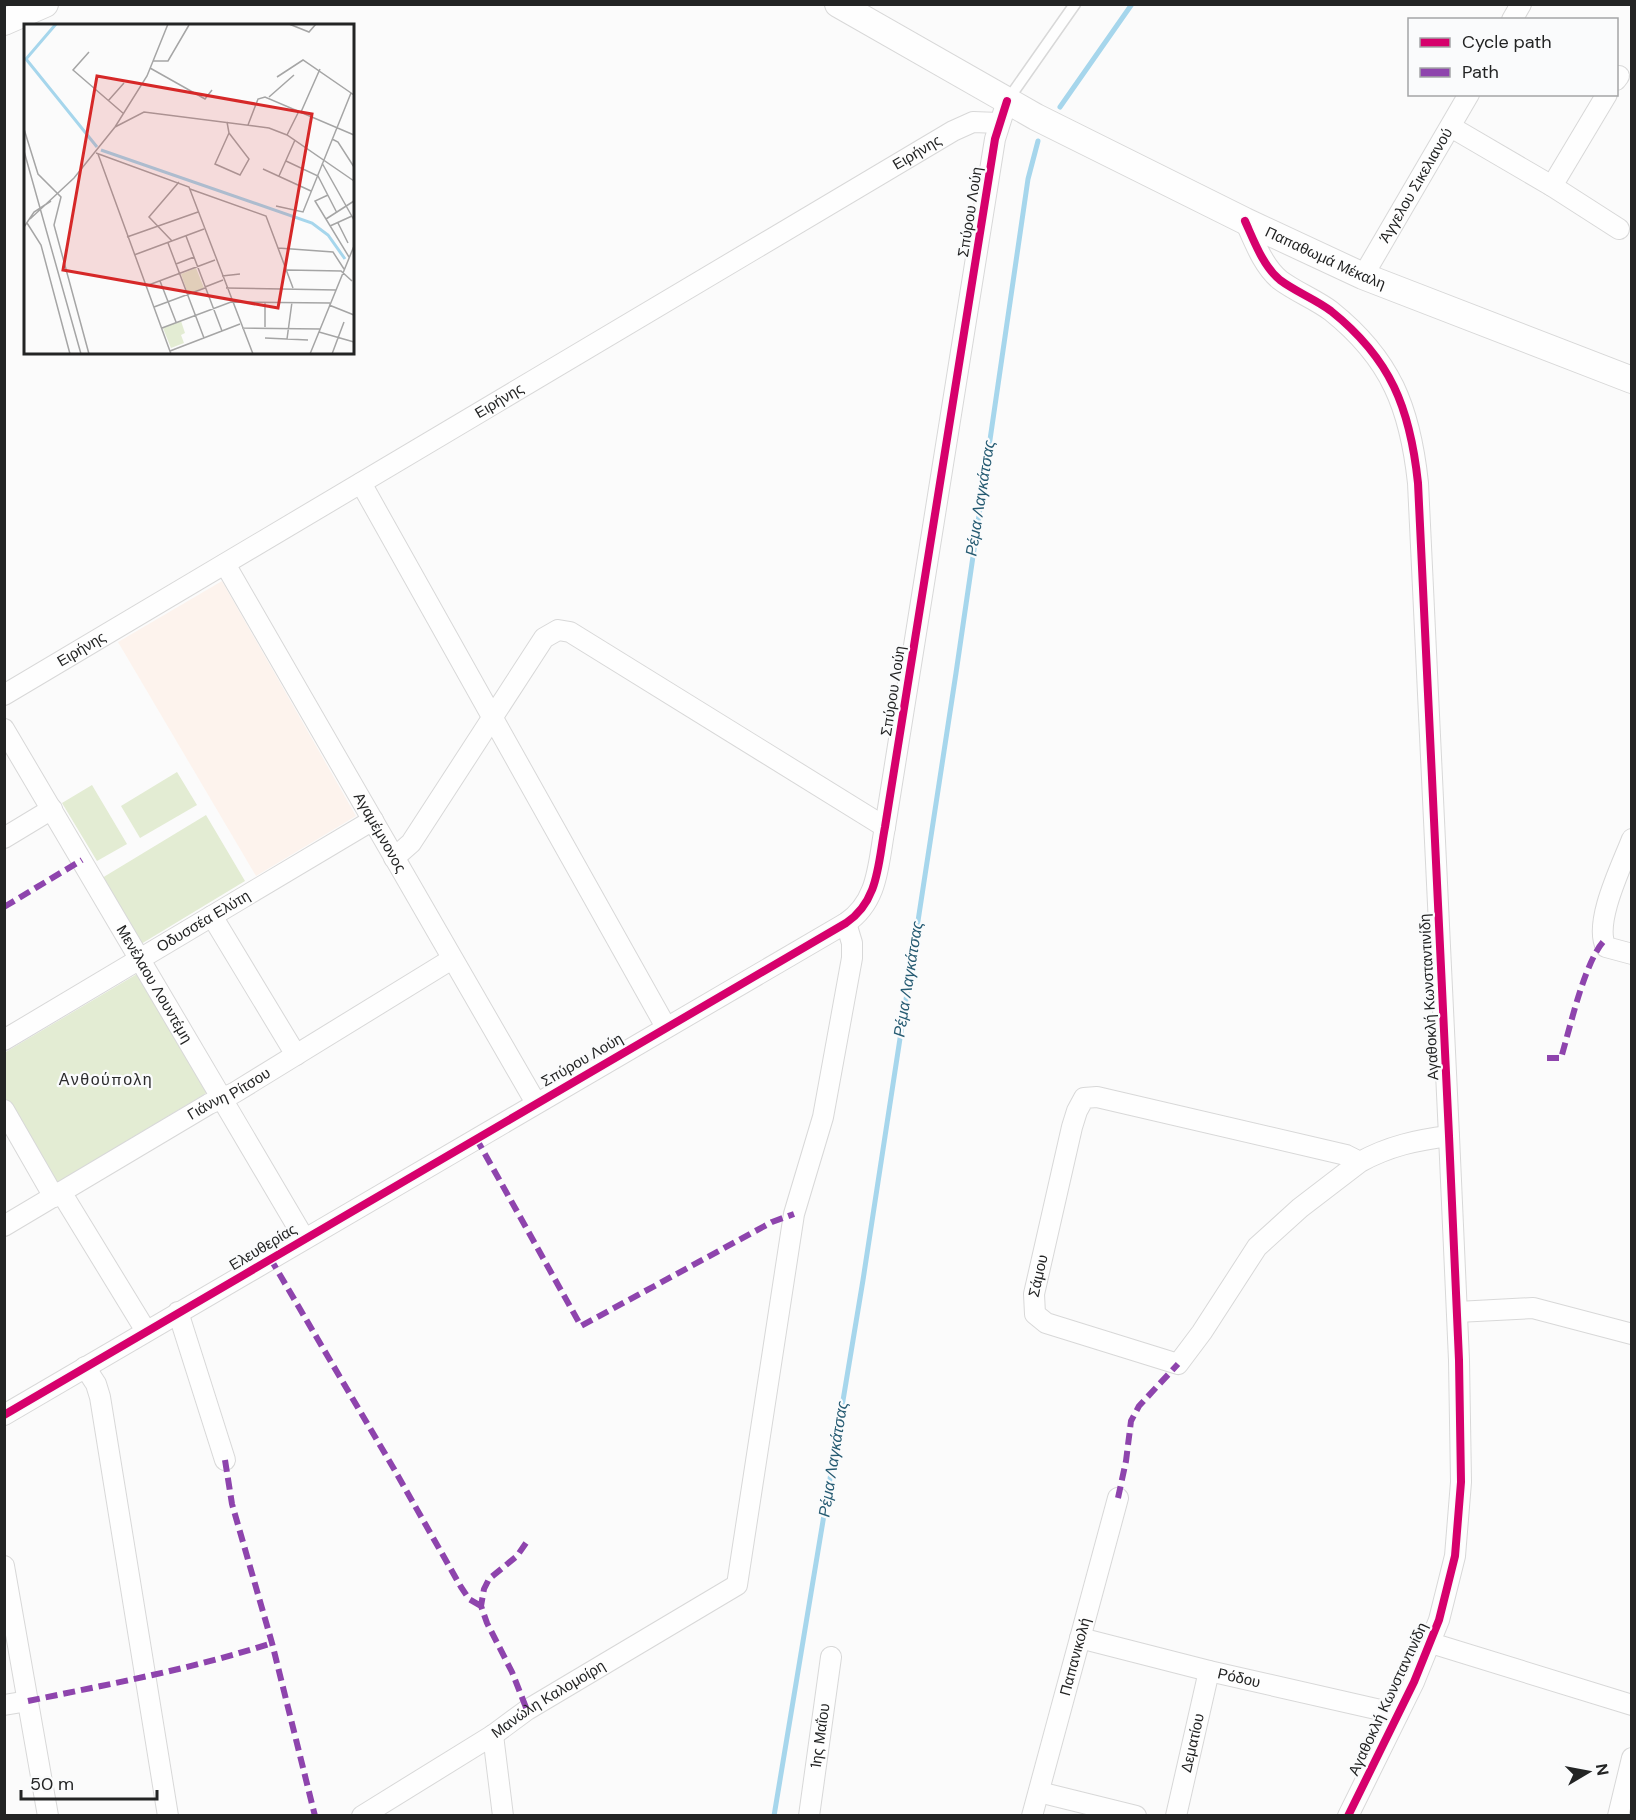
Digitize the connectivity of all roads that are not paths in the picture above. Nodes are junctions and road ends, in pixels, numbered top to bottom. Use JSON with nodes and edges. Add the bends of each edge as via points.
{"nodes":[{"id":1,"x":45,"y":4,"type":"edge"},
{"id":2,"x":838,"y":4,"type":"edge"},
{"id":3,"x":1075,"y":4,"type":"edge"},
{"id":4,"x":1521,"y":4,"type":"edge"},
{"id":5,"x":1513,"y":18,"type":"edge"},
{"id":6,"x":4,"y":22,"type":"edge"},
{"id":7,"x":1468,"y":96,"type":"edge"},
{"id":8,"x":1606,"y":96,"type":"edge"},
{"id":9,"x":1003,"y":112,"type":"junction"},
{"id":10,"x":1451,"y":127,"type":"junction"},
{"id":11,"x":1552,"y":186,"type":"junction"},
{"id":12,"x":1245,"y":221,"type":"junction"},
{"id":13,"x":1619,"y":229,"type":"dead end"},
{"id":14,"x":1363,"y":276,"type":"junction"},
{"id":15,"x":1632,"y":380,"type":"edge"},
{"id":16,"x":361,"y":483,"type":"junction"},
{"id":17,"x":225,"y":564,"type":"junction"},
{"id":18,"x":4,"y":695,"type":"edge"},
{"id":19,"x":493,"y":719,"type":"junction"},
{"id":20,"x":4,"y":729,"type":"edge"},
{"id":21,"x":52,"y":809,"type":"junction"},
{"id":22,"x":373,"y":820,"type":"junction"},
{"id":23,"x":885,"y":827,"type":"junction"},
{"id":24,"x":4,"y":838,"type":"edge"},
{"id":25,"x":1632,"y":839,"type":"edge"},
{"id":26,"x":394,"y":858,"type":"junction"},
{"id":27,"x":212,"y":916,"type":"junction"},
{"id":28,"x":846,"y":923,"type":"junction"},
{"id":29,"x":1632,"y":954,"type":"edge"},
{"id":30,"x":140,"y":959,"type":"junction"},
{"id":31,"x":452,"y":959,"type":"junction"},
{"id":32,"x":666,"y":1027,"type":"junction"},
{"id":33,"x":4,"y":1040,"type":"edge"},
{"id":34,"x":296,"y":1055,"type":"junction"},
{"id":35,"x":222,"y":1098,"type":"junction"},
{"id":36,"x":536,"y":1103,"type":"junction"},
{"id":37,"x":4,"y":1110,"type":"edge"},
{"id":38,"x":1449,"y":1136,"type":"junction"},
{"id":39,"x":1360,"y":1162,"type":"junction"},
{"id":40,"x":58,"y":1195,"type":"junction"},
{"id":41,"x":4,"y":1226,"type":"edge"},
{"id":42,"x":304,"y":1238,"type":"junction"},
{"id":43,"x":178,"y":1312,"type":"junction"},
{"id":44,"x":1457,"y":1312,"type":"junction"},
{"id":45,"x":146,"y":1331,"type":"junction"},
{"id":46,"x":1632,"y":1334,"type":"edge"},
{"id":47,"x":85,"y":1367,"type":"junction"},
{"id":48,"x":4,"y":1415,"type":"edge"},
{"id":49,"x":225,"y":1460,"type":"dead end"},
{"id":50,"x":1118,"y":1498,"type":"dead end"},
{"id":51,"x":4,"y":1566,"type":"edge"},
{"id":52,"x":1080,"y":1638,"type":"junction"},
{"id":53,"x":1431,"y":1643,"type":"junction"},
{"id":54,"x":831,"y":1657,"type":"dead end"},
{"id":55,"x":1209,"y":1671,"type":"junction"},
{"id":56,"x":28,"y":1701,"type":"junction"},
{"id":57,"x":4,"y":1705,"type":"edge"},
{"id":58,"x":1632,"y":1705,"type":"edge"},
{"id":59,"x":1398,"y":1714,"type":"junction"},
{"id":60,"x":493,"y":1735,"type":"junction"},
{"id":61,"x":1632,"y":1758,"type":"edge"},
{"id":62,"x":1039,"y":1792,"type":"junction"},
{"id":63,"x":48,"y":1815,"type":"edge"},
{"id":64,"x":168,"y":1815,"type":"edge"},
{"id":65,"x":362,"y":1815,"type":"edge"},
{"id":66,"x":503,"y":1815,"type":"edge"},
{"id":67,"x":809,"y":1815,"type":"edge"},
{"id":68,"x":1032,"y":1815,"type":"edge"},
{"id":69,"x":1136,"y":1815,"type":"edge"},
{"id":70,"x":1176,"y":1815,"type":"edge"},
{"id":71,"x":1348,"y":1815,"type":"edge"},
{"id":72,"x":1618,"y":1815,"type":"edge"}],
"edges":[{"from":1,"to":6,"type":"street"},
{"from":2,"to":9,"type":"street","name":"Παπαθωμά Μέκαλη","via":[[935,61]]},
{"from":3,"to":9,"type":"lane"},
{"from":4,"to":5,"type":"street"},
{"from":7,"to":10,"type":"street","name":"Άγγελου Σικελιανού"},
{"from":8,"to":11,"type":"street"},
{"from":9,"to":12,"type":"street","name":"Παπαθωμά Μέκαλη","via":[[1076,138]]},
{"from":9,"to":16,"type":"street","name":"Ειρήνης","via":[[953,130]]},
{"from":9,"to":23,"type":"street","name":"Σπύρου Λούη"},
{"from":10,"to":11,"type":"street"},
{"from":10,"to":14,"type":"street","name":"Άγγελου Σικελιανού"},
{"from":11,"to":13,"type":"street"},
{"from":12,"to":14,"type":"street","name":"Παπαθωμά Μέκαλη"},
{"from":12,"to":38,"type":"street","name":"Αγαθοκλή Κωνσταντινίδη","via":[[1273,273],[1329,310],[1376,357],[1397,391],[1412,434],[1418,483]]},
{"from":14,"to":15,"type":"street","name":"Παπαθωμά Μέκαλη"},
{"from":16,"to":17,"type":"street","name":"Ειρήνης"},
{"from":16,"to":19,"type":"street"},
{"from":17,"to":18,"type":"street","name":"Ειρήνης"},
{"from":17,"to":22,"type":"street","name":"Αγαμέμνονoς"},
{"from":19,"to":23,"type":"street","via":[[544,638],[553,631],[567,631]]},
{"from":19,"to":26,"type":"street","via":[[411,843]]},
{"from":19,"to":32,"type":"street"},
{"from":20,"to":21,"type":"street","name":"Μενέλαου Λουντέμη"},
{"from":21,"to":24,"type":"street"},
{"from":21,"to":30,"type":"street","name":"Μενέλαου Λουντέμη"},
{"from":22,"to":26,"type":"street","name":"Αγαμέμνονoς"},
{"from":22,"to":27,"type":"street","name":"Οδυσσέα Ελύτη"},
{"from":23,"to":28,"type":"street","name":"Σπύρου Λούη","via":[[872,894],[860,912]]},
{"from":25,"to":29,"type":"street","via":[[1601,930],[1606,947]]},
{"from":26,"to":31,"type":"street","name":"Αγαμέμνονoς"},
{"from":27,"to":30,"type":"street","name":"Οδυσσέα Ελύτη"},
{"from":27,"to":34,"type":"street"},
{"from":28,"to":32,"type":"street","name":"Σπύρου Λούη"},
{"from":28,"to":60,"type":"street","name":"Μανώλη Καλομοίρη","via":[[852,958],[823,1117],[794,1214],[737,1585],[527,1710]]},
{"from":30,"to":33,"type":"street","name":"Οδυσσέα Ελύτη"},
{"from":30,"to":35,"type":"street","name":"Μενέλαου Λουντέμη"},
{"from":31,"to":34,"type":"street","name":"Γιάννη Ρίτσου"},
{"from":31,"to":36,"type":"street","name":"Αγαμέμνονoς"},
{"from":32,"to":36,"type":"street","name":"Σπύρου Λούη"},
{"from":34,"to":35,"type":"street","name":"Γιάννη Ρίτσου"},
{"from":35,"to":40,"type":"street","name":"Γιάννη Ρίτσου"},
{"from":35,"to":42,"type":"street","name":"Μενέλαου Λουντέμη"},
{"from":36,"to":42,"type":"street","name":"Ελευθερίας"},
{"from":37,"to":40,"type":"street"},
{"from":38,"to":39,"type":"street","name":"Σάμου","via":[[1399,1145]]},
{"from":38,"to":44,"type":"street","name":"Αγαθοκλή Κωνσταντινίδη"},
{"from":39,"to":39,"type":"street","name":"Σάμου","via":[[1323,1149],[1097,1097],[1084,1098],[1072,1127],[1036,1282],[1035,1314],[1046,1323],[1178,1364],[1257,1247]]},
{"from":40,"to":41,"type":"street","name":"Γιάννη Ρίτσου"},
{"from":40,"to":45,"type":"street"},
{"from":42,"to":43,"type":"street","name":"Ελευθερίας"},
{"from":43,"to":45,"type":"street","name":"Ελευθερίας"},
{"from":43,"to":49,"type":"street"},
{"from":44,"to":46,"type":"street","via":[[1533,1308]]},
{"from":44,"to":53,"type":"street","name":"Αγαθοκλή Κωνσταντινίδη","via":[[1460,1509],[1450,1581]]},
{"from":45,"to":47,"type":"street","name":"Ελευθερίας"},
{"from":47,"to":48,"type":"street","name":"Ελευθερίας"},
{"from":47,"to":64,"type":"street","via":[[100,1397]]},
{"from":50,"to":52,"type":"street","name":"Παπανικολή"},
{"from":51,"to":56,"type":"street"},
{"from":52,"to":55,"type":"street","name":"Ρόδου"},
{"from":52,"to":62,"type":"street","name":"Παπανικολή"},
{"from":53,"to":58,"type":"street"},
{"from":53,"to":59,"type":"street","name":"Αγαθοκλή Κωνσταντινίδη"},
{"from":54,"to":67,"type":"street","name":"1ης Μαΐου"},
{"from":55,"to":59,"type":"street","name":"Ρόδου"},
{"from":55,"to":70,"type":"street","name":"Δεματίου"},
{"from":56,"to":57,"type":"street"},
{"from":56,"to":63,"type":"street"},
{"from":59,"to":71,"type":"street","name":"Αγαθοκλή Κωνσταντινίδη"},
{"from":60,"to":65,"type":"street","name":"Μανώλη Καλομοίρη"},
{"from":60,"to":66,"type":"street"},
{"from":61,"to":72,"type":"street"},
{"from":62,"to":68,"type":"street","name":"Παπανικολή"},
{"from":62,"to":69,"type":"street"}]}
